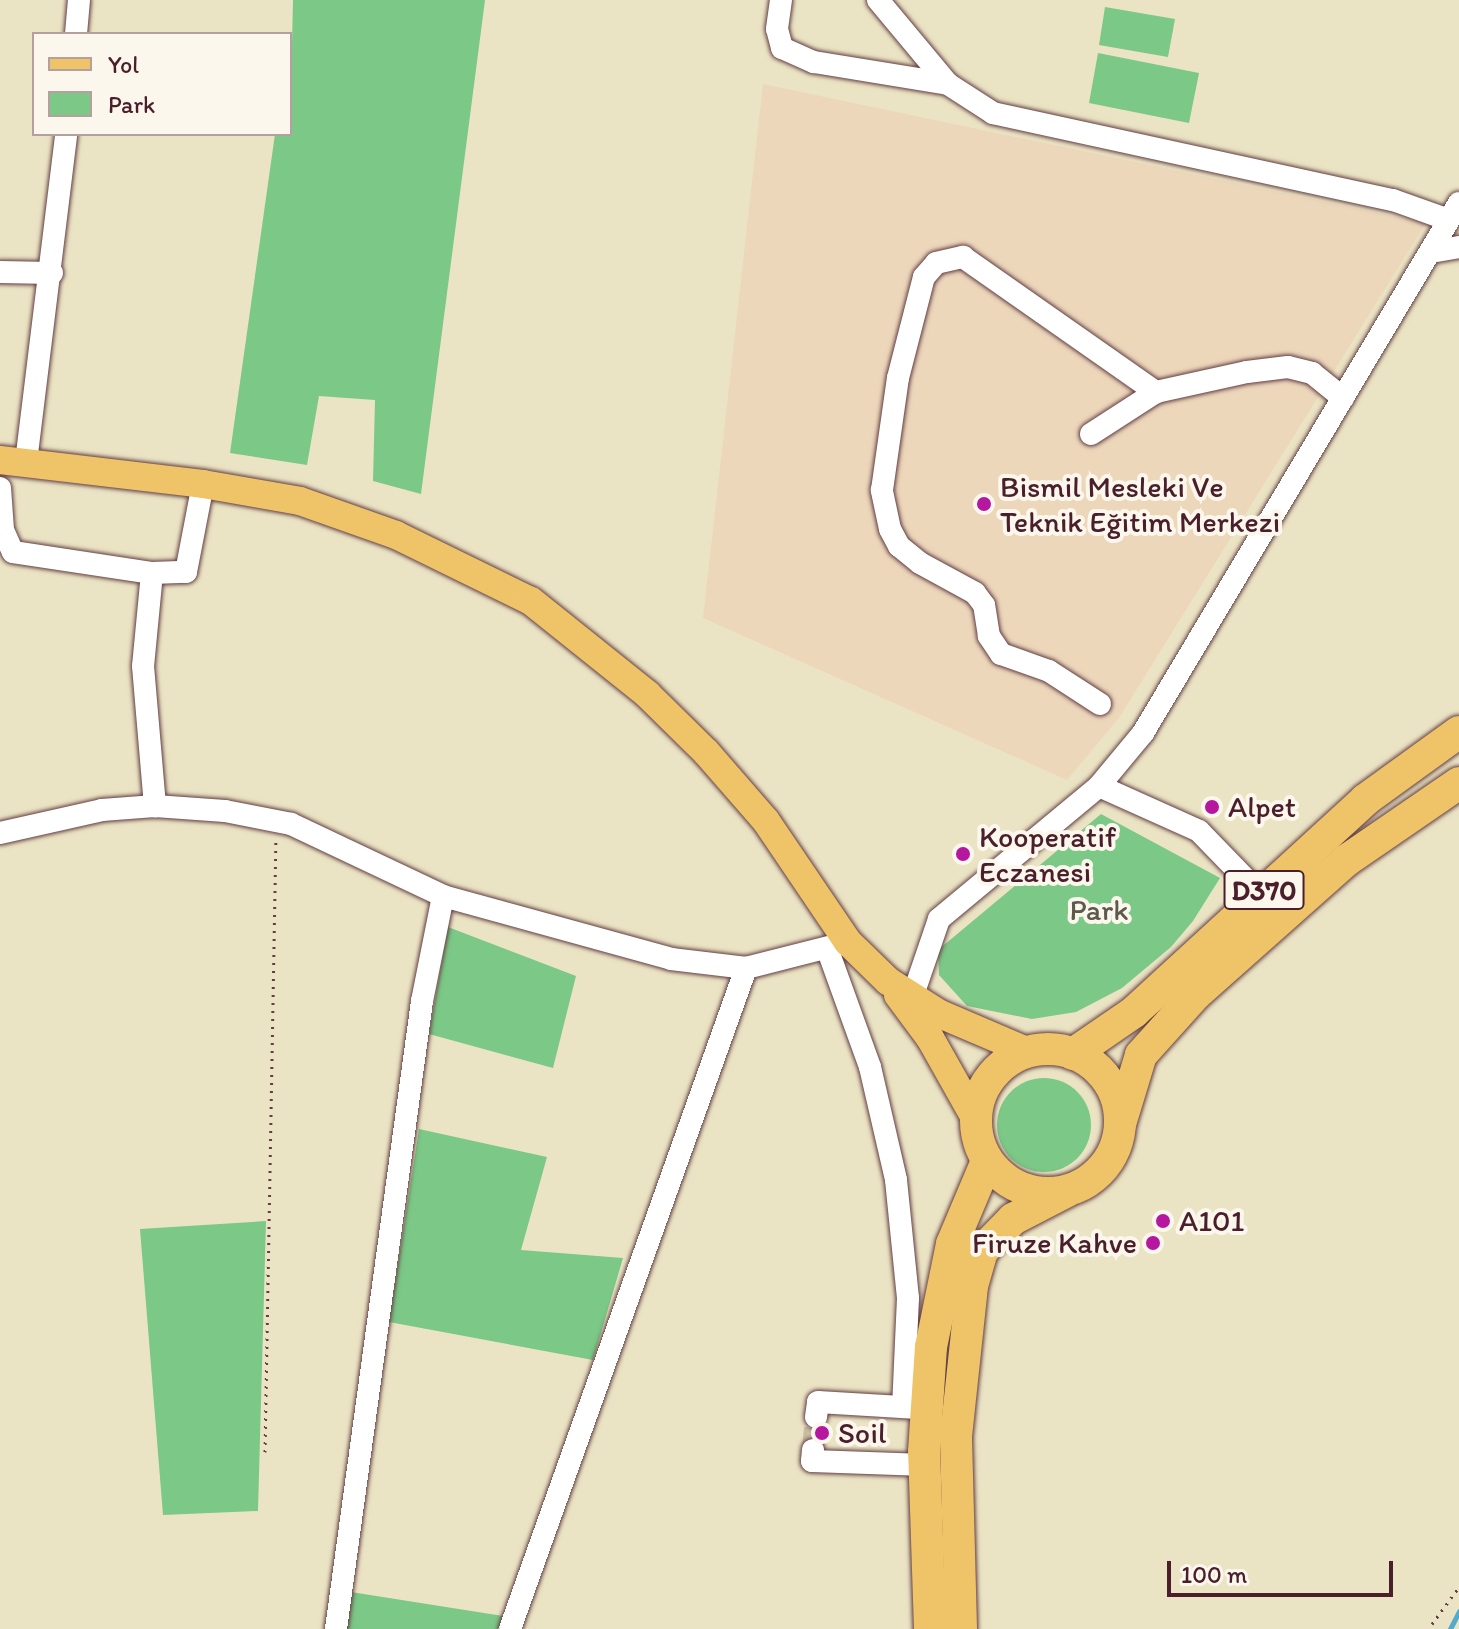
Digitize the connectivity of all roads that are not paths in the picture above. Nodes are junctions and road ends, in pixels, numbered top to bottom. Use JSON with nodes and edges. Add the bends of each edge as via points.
{"nodes":[{"id":1,"x":79,"y":0,"type":"edge"},
{"id":2,"x":781,"y":0,"type":"edge"},
{"id":3,"x":878,"y":0,"type":"edge"},
{"id":4,"x":76,"y":32,"type":"edge"},
{"id":5,"x":948,"y":84,"type":"junction"},
{"id":6,"x":66,"y":136,"type":"edge"},
{"id":7,"x":1454,"y":212,"type":"edge"},
{"id":8,"x":1459,"y":247,"type":"edge"},
{"id":9,"x":1431,"y":252,"type":"junction"},
{"id":10,"x":0,"y":272,"type":"edge"},
{"id":11,"x":52,"y":273,"type":"junction"},
{"id":12,"x":1156,"y":392,"type":"junction"},
{"id":13,"x":1343,"y":398,"type":"junction"},
{"id":14,"x":1091,"y":434,"type":"dead end"},
{"id":15,"x":13,"y":461,"type":"edge"},
{"id":16,"x":203,"y":484,"type":"junction"},
{"id":17,"x":0,"y":488,"type":"edge"},
{"id":18,"x":152,"y":573,"type":"junction"},
{"id":19,"x":1100,"y":704,"type":"dead end"},
{"id":20,"x":1459,"y":732,"type":"edge"},
{"id":21,"x":1459,"y":783,"type":"edge"},
{"id":22,"x":1099,"y":786,"type":"junction"},
{"id":23,"x":155,"y":806,"type":"junction"},
{"id":24,"x":0,"y":833,"type":"edge"},
{"id":25,"x":1260,"y":894,"type":"junction"},
{"id":26,"x":443,"y":896,"type":"junction"},
{"id":27,"x":838,"y":945,"type":"junction"},
{"id":28,"x":746,"y":968,"type":"junction"},
{"id":29,"x":888,"y":981,"type":"junction"},
{"id":30,"x":913,"y":995,"type":"junction"},
{"id":31,"x":930,"y":1038,"type":"junction"},
{"id":32,"x":1029,"y":1052,"type":"junction"},
{"id":33,"x":1073,"y":1054,"type":"junction"},
{"id":34,"x":975,"y":1118,"type":"junction"},
{"id":35,"x":1120,"y":1124,"type":"junction"},
{"id":36,"x":987,"y":1161,"type":"junction"},
{"id":37,"x":1067,"y":1191,"type":"junction"},
{"id":38,"x":915,"y":1408,"type":"junction"},
{"id":39,"x":816,"y":1417,"type":"dead end"},
{"id":40,"x":813,"y":1450,"type":"dead end"},
{"id":41,"x":925,"y":1465,"type":"junction"},
{"id":42,"x":336,"y":1629,"type":"edge"},
{"id":43,"x":510,"y":1629,"type":"edge"},
{"id":44,"x":930,"y":1629,"type":"edge"},
{"id":45,"x":961,"y":1629,"type":"edge"}],
"edges":[{"from":1,"to":4,"type":"street"},
{"from":2,"to":5,"type":"street","via":[[777,29],[782,48],[814,62]]},
{"from":3,"to":5,"type":"street"},
{"from":5,"to":7,"type":"street","via":[[993,113]]},
{"from":6,"to":11,"type":"street"},
{"from":7,"to":9,"type":"street"},
{"from":8,"to":9,"type":"street"},
{"from":9,"to":13,"type":"street"},
{"from":10,"to":11,"type":"street"},
{"from":11,"to":15,"type":"street"},
{"from":12,"to":13,"type":"street","via":[[1288,367],[1312,373]]},
{"from":12,"to":14,"type":"street"},
{"from":12,"to":19,"type":"street","via":[[963,257],[936,263],[924,277],[911,314],[882,490],[890,529],[899,546],[920,563],[975,593],[1001,654],[1049,671]]},
{"from":13,"to":22,"type":"street","via":[[1143,733]]},
{"from":15,"to":16,"type":"main road"},
{"from":16,"to":18,"type":"street","via":[[186,572]]},
{"from":16,"to":27,"type":"main road","via":[[300,501],[396,535],[531,601],[647,694],[706,752],[766,821]]},
{"from":17,"to":18,"type":"street","via":[[3,530],[13,552]]},
{"from":18,"to":23,"type":"street","via":[[143,666]]},
{"from":20,"to":25,"type":"highway","number":"D370","via":[[1365,800]]},
{"from":21,"to":35,"type":"highway","number":"D370","via":[[1347,860],[1196,994],[1141,1055]]},
{"from":22,"to":25,"type":"street","via":[[1199,831]]},
{"from":22,"to":30,"type":"street","via":[[939,919]]},
{"from":23,"to":24,"type":"street","via":[[46,819]]},
{"from":23,"to":26,"type":"street","via":[[277,822]]},
{"from":25,"to":33,"type":"highway","number":"D370","via":[[1134,1012]]},
{"from":26,"to":28,"type":"street","via":[[671,959]]},
{"from":26,"to":42,"type":"street","via":[[422,1001]]},
{"from":27,"to":28,"type":"street"},
{"from":27,"to":29,"type":"main road"},
{"from":27,"to":38,"type":"street","via":[[896,1180]]},
{"from":28,"to":43,"type":"street"},
{"from":29,"to":30,"type":"main road"},
{"from":29,"to":31,"type":"main road"},
{"from":30,"to":31,"type":"street"},
{"from":30,"to":32,"type":"main road","via":[[940,1014]]},
{"from":31,"to":34,"type":"main road"},
{"from":32,"to":33,"type":"highway"},
{"from":32,"to":34,"type":"highway","via":[[991,1076]]},
{"from":33,"to":35,"type":"highway","via":[[1108,1081]]},
{"from":34,"to":36,"type":"highway"},
{"from":35,"to":37,"type":"highway","via":[[1105,1166]]},
{"from":36,"to":37,"type":"highway","via":[[1023,1189]]},
{"from":36,"to":38,"type":"highway","via":[[952,1244]]},
{"from":37,"to":45,"type":"highway","via":[[1013,1219],[982,1251],[972,1286],[956,1436]]},
{"from":38,"to":39,"type":"street","via":[[818,1402]]},
{"from":38,"to":41,"type":"highway"},
{"from":40,"to":41,"type":"street","via":[[812,1461]]},
{"from":41,"to":44,"type":"highway"}]}
